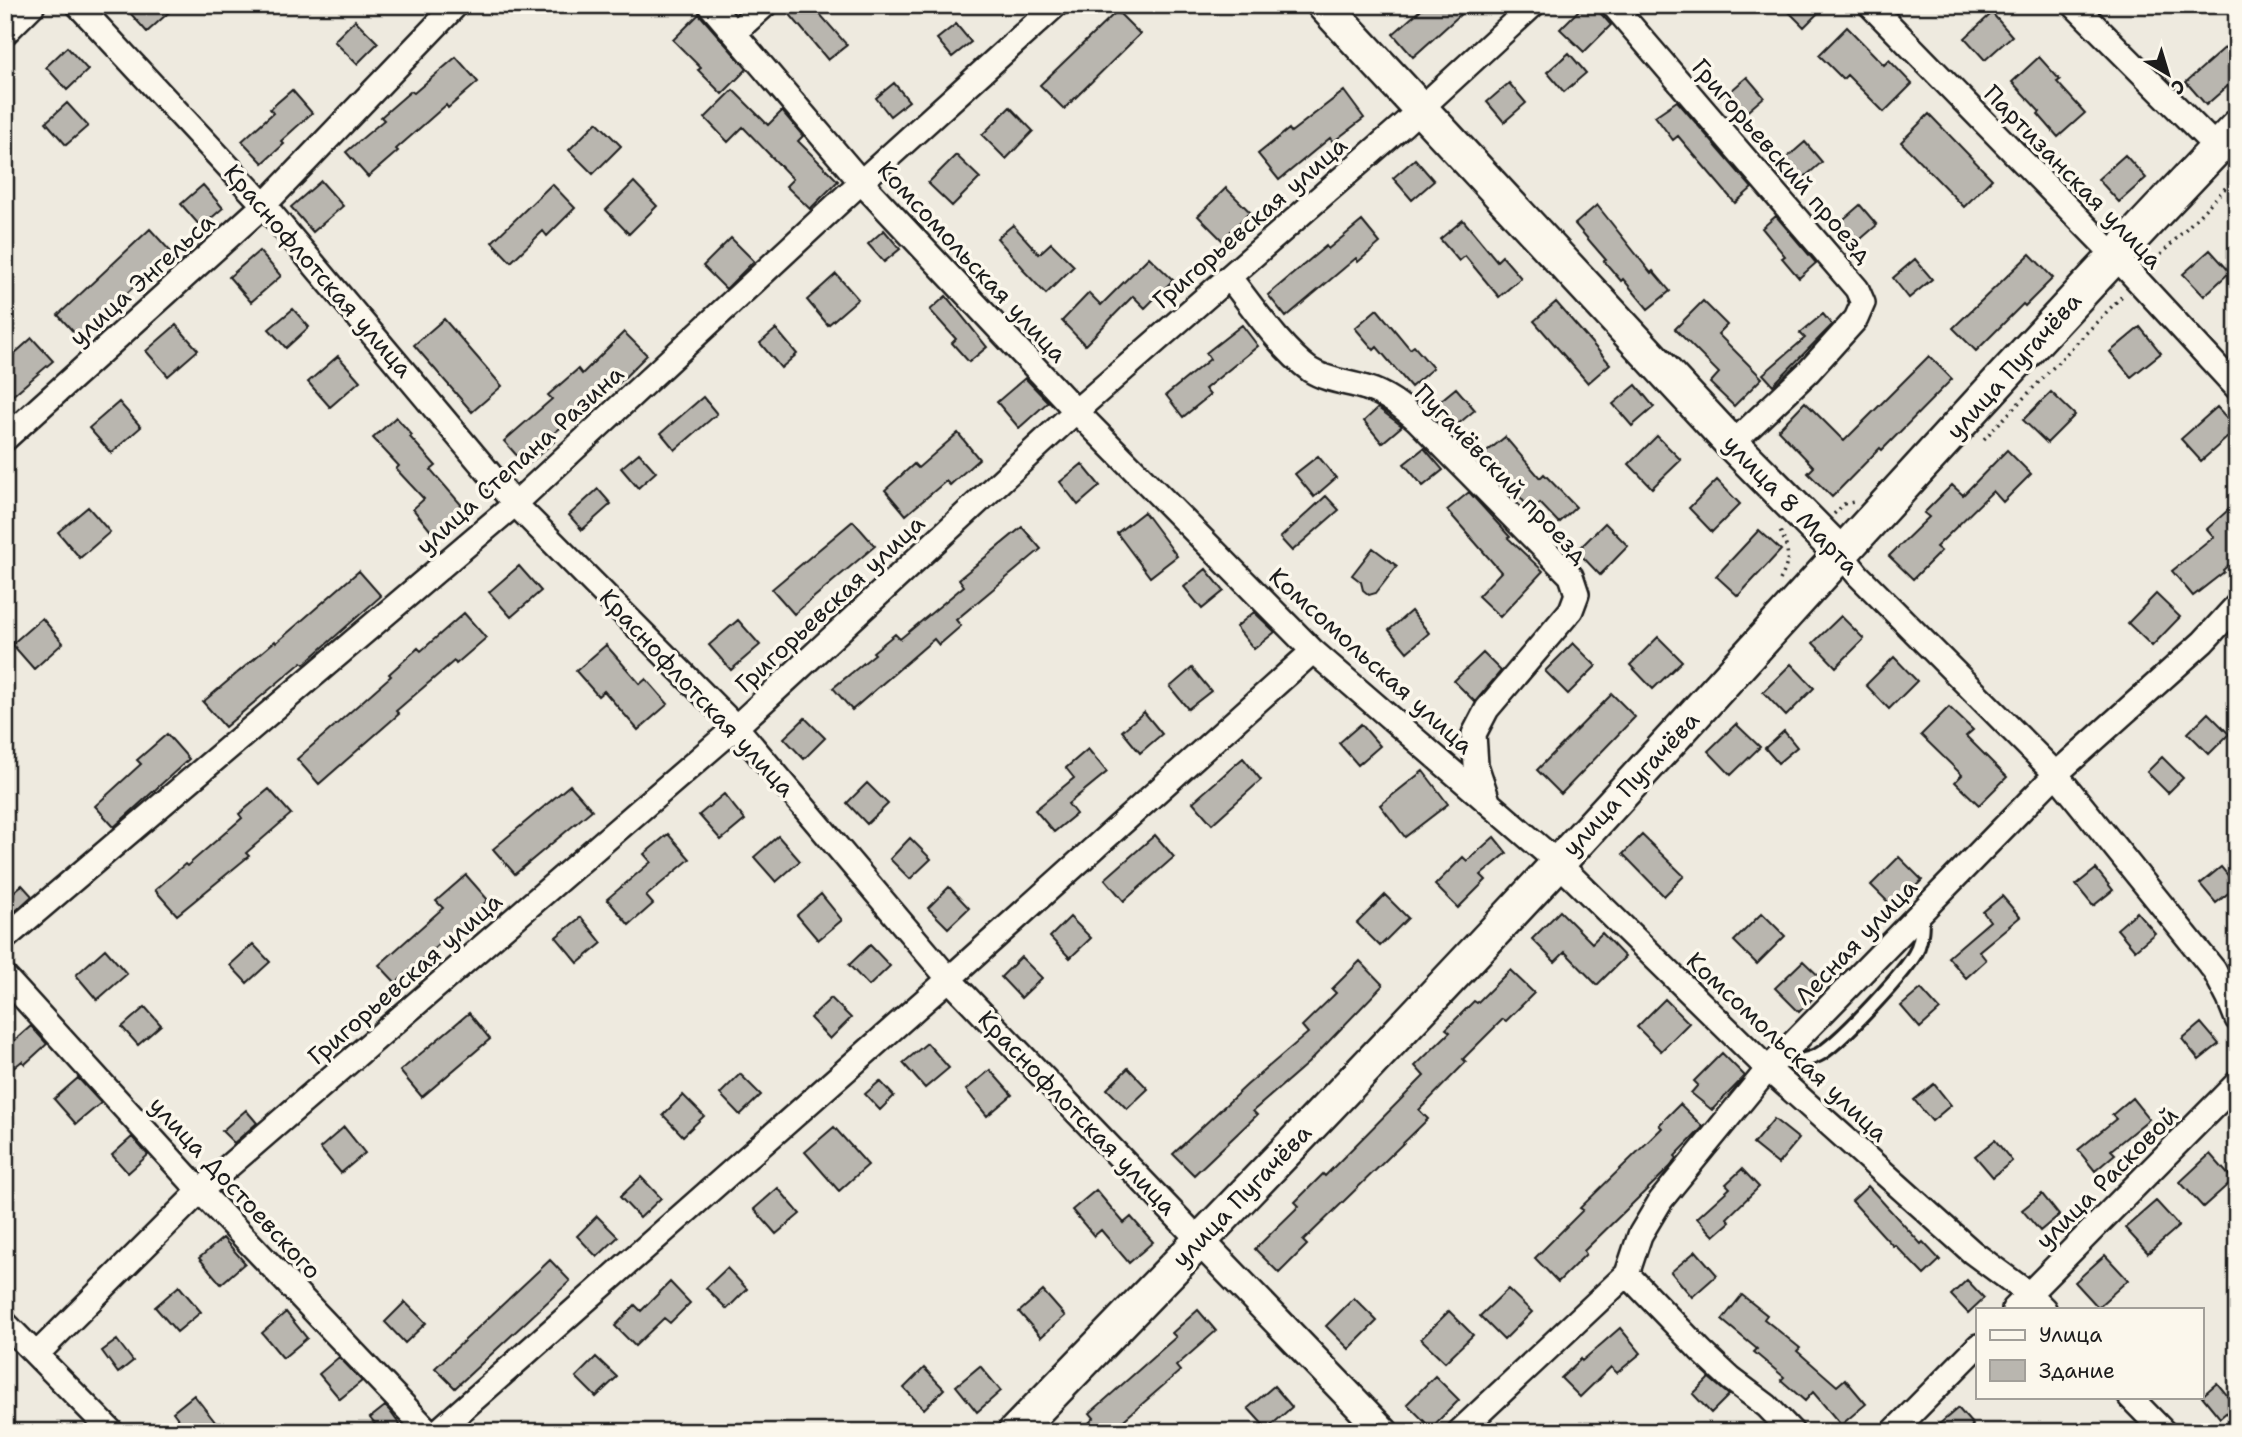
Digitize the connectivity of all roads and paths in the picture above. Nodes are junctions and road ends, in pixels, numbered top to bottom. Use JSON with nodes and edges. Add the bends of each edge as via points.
{"nodes":[{"id":1,"x":33,"y":5,"type":"edge"},
{"id":2,"x":78,"y":5,"type":"edge"},
{"id":3,"x":456,"y":5,"type":"edge"},
{"id":4,"x":710,"y":5,"type":"edge"},
{"id":5,"x":765,"y":5,"type":"edge"},
{"id":6,"x":1056,"y":5,"type":"edge"},
{"id":7,"x":1324,"y":5,"type":"edge"},
{"id":8,"x":1533,"y":5,"type":"edge"},
{"id":9,"x":1613,"y":5,"type":"edge"},
{"id":10,"x":1870,"y":5,"type":"edge"},
{"id":11,"x":2074,"y":5,"type":"edge"},
{"id":12,"x":5,"y":33,"type":"edge"},
{"id":13,"x":734,"y":33,"type":"junction"},
{"id":14,"x":1420,"y":109,"type":"junction"},
{"id":15,"x":2227,"y":137,"type":"edge"},
{"id":16,"x":2237,"y":176,"type":"edge"},
{"id":17,"x":861,"y":182,"type":"junction"},
{"id":18,"x":264,"y":205,"type":"junction"},
{"id":19,"x":2114,"y":255,"type":"junction"},
{"id":20,"x":1229,"y":277,"type":"junction"},
{"id":21,"x":2137,"y":280,"type":"junction"},
{"id":22,"x":2237,"y":388,"type":"edge"},
{"id":23,"x":1076,"y":411,"type":"junction"},
{"id":24,"x":5,"y":439,"type":"edge"},
{"id":25,"x":1732,"y":444,"type":"junction"},
{"id":26,"x":1976,"y":447,"type":"dead end"},
{"id":27,"x":515,"y":504,"type":"junction"},
{"id":28,"x":1776,"y":523,"type":"dead end"},
{"id":29,"x":1841,"y":554,"type":"junction"},
{"id":30,"x":1777,"y":584,"type":"dead end"},
{"id":31,"x":2237,"y":605,"type":"edge"},
{"id":32,"x":1313,"y":651,"type":"junction"},
{"id":33,"x":736,"y":727,"type":"junction"},
{"id":34,"x":2056,"y":774,"type":"junction"},
{"id":35,"x":1488,"y":801,"type":"junction"},
{"id":36,"x":1558,"y":863,"type":"junction"},
{"id":37,"x":5,"y":938,"type":"edge"},
{"id":38,"x":2214,"y":970,"type":"junction"},
{"id":39,"x":5,"y":977,"type":"edge"},
{"id":40,"x":949,"y":979,"type":"junction"},
{"id":41,"x":2237,"y":982,"type":"edge"},
{"id":42,"x":2237,"y":1019,"type":"edge"},
{"id":43,"x":1772,"y":1066,"type":"junction"},
{"id":44,"x":2237,"y":1083,"type":"edge"},
{"id":45,"x":200,"y":1191,"type":"junction"},
{"id":46,"x":1200,"y":1241,"type":"junction"},
{"id":47,"x":1627,"y":1273,"type":"junction"},
{"id":48,"x":2029,"y":1304,"type":"edge"},
{"id":49,"x":5,"y":1323,"type":"edge"},
{"id":50,"x":1976,"y":1348,"type":"edge"},
{"id":51,"x":37,"y":1354,"type":"junction"},
{"id":52,"x":2131,"y":1398,"type":"edge"},
{"id":53,"x":113,"y":1432,"type":"edge"},
{"id":54,"x":429,"y":1432,"type":"edge"},
{"id":55,"x":437,"y":1432,"type":"edge"},
{"id":56,"x":1015,"y":1432,"type":"edge"},
{"id":57,"x":1384,"y":1432,"type":"edge"},
{"id":58,"x":1459,"y":1432,"type":"edge"},
{"id":59,"x":1792,"y":1432,"type":"edge"},
{"id":60,"x":1893,"y":1432,"type":"edge"},
{"id":61,"x":2164,"y":1432,"type":"edge"}],
"edges":[{"from":1,"to":12,"type":"street"},
{"from":2,"to":18,"type":"street","name":"Краснофлотская улица"},
{"from":3,"to":18,"type":"street","name":"улица Энгельса"},
{"from":4,"to":13,"type":"street","name":"Комсомольская улица"},
{"from":5,"to":13,"type":"street"},
{"from":6,"to":17,"type":"street","name":"улица Степана Разина"},
{"from":7,"to":14,"type":"main road","name":"улица 8 Марта"},
{"from":8,"to":14,"type":"street","name":"Григорьевская улица"},
{"from":9,"to":25,"type":"street","name":"Григорьевский проезд","via":[[1857,289],[1863,303],[1856,319],[1808,372]]},
{"from":10,"to":19,"type":"street","name":"Партизанская улица"},
{"from":11,"to":15,"type":"street"},
{"from":13,"to":17,"type":"street","name":"Комсомольская улица"},
{"from":14,"to":20,"type":"street","name":"Григорьевская улица"},
{"from":14,"to":25,"type":"main road","name":"улица 8 Марта"},
{"from":15,"to":19,"type":"main road","name":"улица Пугачёва"},
{"from":16,"to":21,"type":"path"},
{"from":17,"to":23,"type":"street","name":"Комсомольская улица"},
{"from":17,"to":27,"type":"street","name":"улица Степана Разина"},
{"from":18,"to":24,"type":"street","name":"улица Энгельса"},
{"from":18,"to":27,"type":"street","name":"Краснофлотская улица"},
{"from":19,"to":21,"type":"street","name":"Партизанская улица"},
{"from":19,"to":29,"type":"main road","name":"улица Пугачёва"},
{"from":20,"to":23,"type":"street","name":"Григорьевская улица"},
{"from":20,"to":35,"type":"street","name":"Пугачёвский проезд","via":[[1292,355],[1312,371],[1393,400],[1571,576],[1577,594],[1571,610],[1486,709],[1474,734],[1476,765]]},
{"from":21,"to":22,"type":"street","name":"Партизанская улица"},
{"from":21,"to":26,"type":"path"},
{"from":23,"to":32,"type":"street","name":"Комсомольская улица"},
{"from":23,"to":33,"type":"street","name":"Григорьевская улица"},
{"from":25,"to":29,"type":"main road","name":"улица 8 Марта"},
{"from":27,"to":33,"type":"street","name":"Краснофлотская улица"},
{"from":27,"to":37,"type":"street","name":"улица Степана Разина"},
{"from":28,"to":30,"type":"path","via":[[1789,561]]},
{"from":29,"to":34,"type":"street","name":"улица 8 Марта"},
{"from":29,"to":36,"type":"main road","name":"улица Пугачёва"},
{"from":31,"to":34,"type":"street","name":"Лесная улица","via":[[2203,642]]},
{"from":32,"to":35,"type":"street","name":"Комсомольская улица"},
{"from":32,"to":40,"type":"street"},
{"from":33,"to":40,"type":"street","name":"Краснофлотская улица"},
{"from":33,"to":45,"type":"street","name":"Григорьевская улица"},
{"from":34,"to":38,"type":"street","name":"улица 8 Марта"},
{"from":34,"to":43,"type":"street","name":"Лесная улица"},
{"from":35,"to":36,"type":"street","name":"Комсомольская улица"},
{"from":36,"to":43,"type":"street","name":"Комсомольская улица"},
{"from":36,"to":46,"type":"main road","name":"улица Пугачёва"},
{"from":38,"to":41,"type":"street"},
{"from":38,"to":42,"type":"street","name":"улица 8 Марта"},
{"from":39,"to":45,"type":"street","name":"улица Достоевского"},
{"from":40,"to":46,"type":"street","name":"Краснофлотская улица"},
{"from":40,"to":55,"type":"street"},
{"from":43,"to":47,"type":"street","name":"Лесная улица","via":[[1661,1200],[1640,1235]]},
{"from":43,"to":48,"type":"street","name":"Комсомольская улица"},
{"from":44,"to":48,"type":"street","name":"улица Расковой"},
{"from":45,"to":51,"type":"street","name":"Григорьевская улица"},
{"from":45,"to":54,"type":"street","name":"улица Достоевского"},
{"from":46,"to":56,"type":"main road","name":"улица Пугачёва"},
{"from":46,"to":57,"type":"street","name":"Краснофлотская улица"},
{"from":47,"to":58,"type":"street","name":"Лесная улица"},
{"from":47,"to":59,"type":"street","via":[[1701,1351]]},
{"from":49,"to":51,"type":"street"},
{"from":50,"to":60,"type":"street"},
{"from":51,"to":53,"type":"street"},
{"from":52,"to":61,"type":"street"}]}
